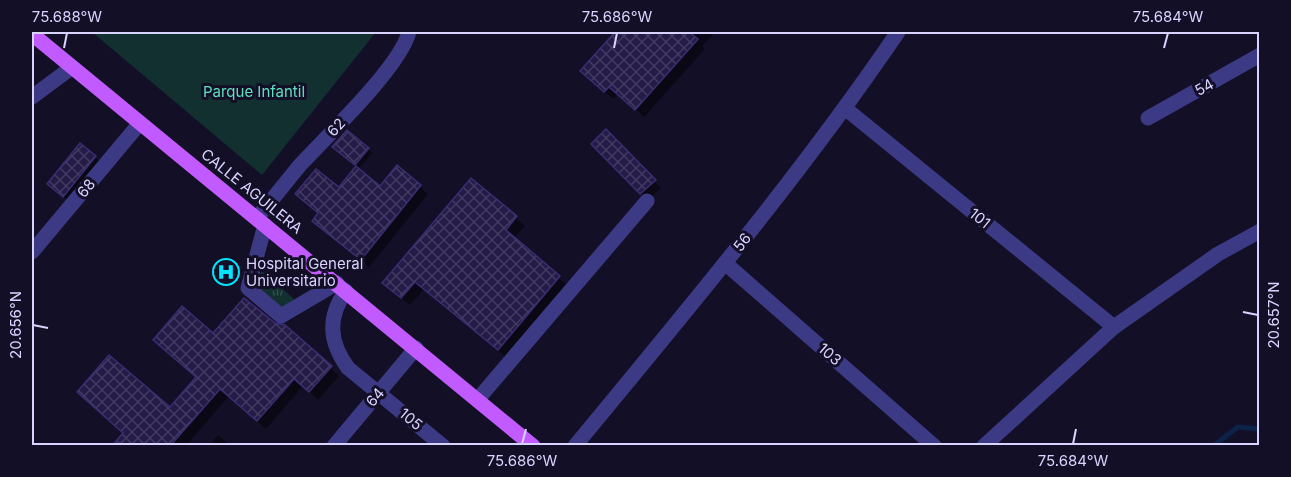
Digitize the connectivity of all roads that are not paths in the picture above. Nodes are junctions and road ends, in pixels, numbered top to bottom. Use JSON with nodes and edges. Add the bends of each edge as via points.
{"nodes":[{"id":1,"x":409,"y":32,"type":"edge"},
{"id":2,"x":898,"y":32,"type":"edge"},
{"id":3,"x":32,"y":34,"type":"edge"},
{"id":4,"x":1260,"y":55,"type":"edge"},
{"id":5,"x":71,"y":68,"type":"junction"},
{"id":6,"x":32,"y":98,"type":"edge"},
{"id":7,"x":846,"y":109,"type":"junction"},
{"id":8,"x":1148,"y":118,"type":"dead end"},
{"id":9,"x":140,"y":123,"type":"junction"},
{"id":10,"x":647,"y":201,"type":"dead end"},
{"id":11,"x":261,"y":222,"type":"junction"},
{"id":12,"x":1260,"y":231,"type":"edge"},
{"id":13,"x":32,"y":252,"type":"edge"},
{"id":14,"x":725,"y":263,"type":"junction"},
{"id":15,"x":342,"y":287,"type":"junction"},
{"id":16,"x":1114,"y":327,"type":"junction"},
{"id":17,"x":416,"y":348,"type":"junction"},
{"id":18,"x":379,"y":392,"type":"junction"},
{"id":19,"x":478,"y":399,"type":"junction"},
{"id":20,"x":334,"y":446,"type":"edge"},
{"id":21,"x":443,"y":446,"type":"edge"},
{"id":22,"x":533,"y":446,"type":"edge"},
{"id":23,"x":575,"y":446,"type":"edge"},
{"id":24,"x":934,"y":446,"type":"edge"},
{"id":25,"x":984,"y":446,"type":"edge"}],
"edges":[{"from":1,"to":11,"type":"street","name":"62","via":[[383,74],[299,166]]},
{"from":2,"to":7,"type":"street","name":"56"},
{"from":3,"to":5,"type":"main road","name":"CALLE AGUILERA"},
{"from":4,"to":8,"type":"street","name":"54"},
{"from":5,"to":6,"type":"street"},
{"from":5,"to":9,"type":"main road","name":"CALLE AGUILERA"},
{"from":7,"to":14,"type":"street","name":"56"},
{"from":7,"to":16,"type":"street","name":"101"},
{"from":9,"to":11,"type":"main road","name":"CALLE AGUILERA"},
{"from":9,"to":13,"type":"street","name":"68"},
{"from":10,"to":19,"type":"street"},
{"from":11,"to":15,"type":"main road","name":"CALLE AGUILERA"},
{"from":11,"to":15,"type":"street","via":[[248,288],[281,316]]},
{"from":12,"to":16,"type":"street","via":[[1218,254]]},
{"from":14,"to":23,"type":"street","name":"56"},
{"from":14,"to":24,"type":"street","name":"103"},
{"from":15,"to":17,"type":"main road","name":"CALLE AGUILERA"},
{"from":15,"to":18,"type":"street","name":"105","via":[[333,343],[348,368]]},
{"from":16,"to":25,"type":"street"},
{"from":17,"to":18,"type":"street","name":"64"},
{"from":17,"to":19,"type":"main road","name":"CALLE AGUILERA"},
{"from":18,"to":20,"type":"street","name":"64"},
{"from":18,"to":21,"type":"street","name":"105"},
{"from":19,"to":22,"type":"main road","name":"CALLE AGUILERA"}]}
